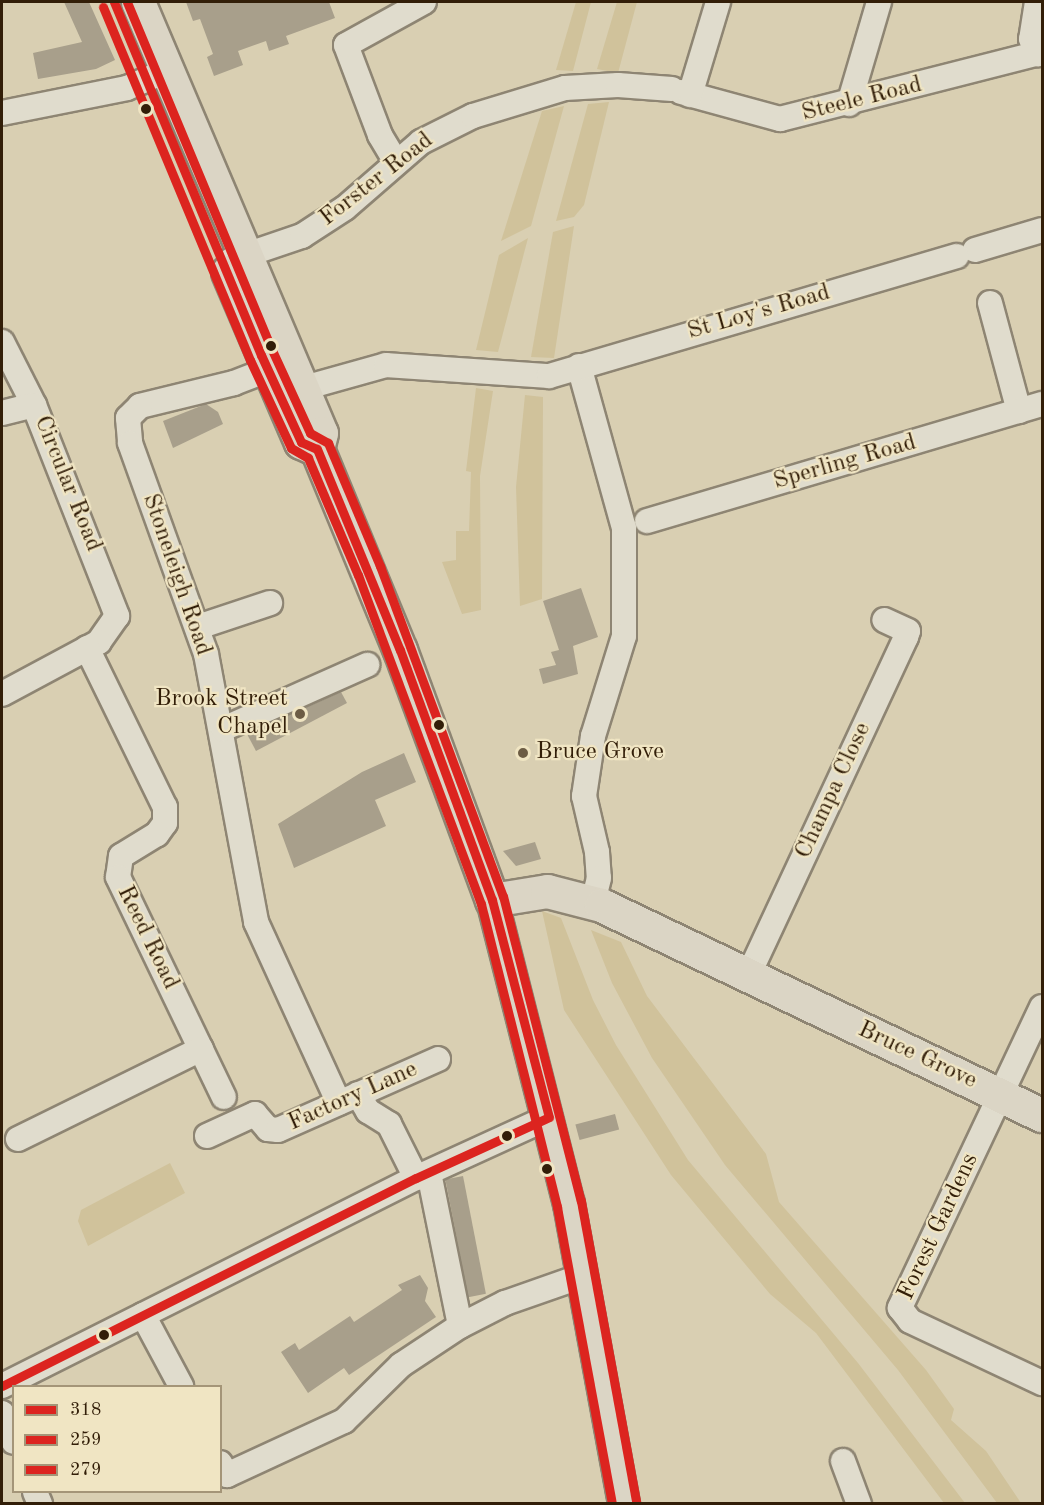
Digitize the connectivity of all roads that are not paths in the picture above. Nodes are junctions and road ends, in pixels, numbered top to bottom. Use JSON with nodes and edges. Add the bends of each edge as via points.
{"nodes":[{"id":1,"x":114,"y":2,"type":"edge"},
{"id":2,"x":138,"y":2,"type":"edge"},
{"id":3,"x":424,"y":2,"type":"edge"},
{"id":4,"x":718,"y":2,"type":"edge"},
{"id":5,"x":879,"y":2,"type":"edge"},
{"id":6,"x":1037,"y":2,"type":"edge"},
{"id":7,"x":1040,"y":53,"type":"edge"},
{"id":8,"x":156,"y":75,"type":"junction"},
{"id":9,"x":681,"y":92,"type":"junction"},
{"id":10,"x":849,"y":104,"type":"junction"},
{"id":11,"x":2,"y":113,"type":"edge"},
{"id":12,"x":396,"y":162,"type":"junction"},
{"id":13,"x":1042,"y":230,"type":"edge"},
{"id":14,"x":234,"y":259,"type":"junction"},
{"id":15,"x":990,"y":303,"type":"dead end"},
{"id":16,"x":2,"y":342,"type":"edge"},
{"id":17,"x":579,"y":366,"type":"junction"},
{"id":18,"x":285,"y":378,"type":"junction"},
{"id":19,"x":1017,"y":403,"type":"junction"},
{"id":20,"x":1042,"y":404,"type":"edge"},
{"id":21,"x":34,"y":405,"type":"junction"},
{"id":22,"x":2,"y":413,"type":"edge"},
{"id":23,"x":647,"y":521,"type":"dead end"},
{"id":24,"x":270,"y":603,"type":"dead end"},
{"id":25,"x":884,"y":620,"type":"dead end"},
{"id":26,"x":198,"y":627,"type":"junction"},
{"id":27,"x":87,"y":648,"type":"junction"},
{"id":28,"x":367,"y":665,"type":"dead end"},
{"id":29,"x":2,"y":694,"type":"edge"},
{"id":30,"x":223,"y":729,"type":"junction"},
{"id":31,"x":492,"y":900,"type":"junction"},
{"id":32,"x":593,"y":902,"type":"junction"},
{"id":33,"x":748,"y":976,"type":"junction"},
{"id":34,"x":1042,"y":1007,"type":"edge"},
{"id":35,"x":201,"y":1050,"type":"junction"},
{"id":36,"x":438,"y":1059,"type":"dead end"},
{"id":37,"x":1001,"y":1095,"type":"junction"},
{"id":38,"x":224,"y":1097,"type":"dead end"},
{"id":39,"x":349,"y":1098,"type":"junction"},
{"id":40,"x":1042,"y":1115,"type":"edge"},
{"id":41,"x":549,"y":1117,"type":"junction"},
{"id":42,"x":207,"y":1136,"type":"dead end"},
{"id":43,"x":18,"y":1139,"type":"dead end"},
{"id":44,"x":422,"y":1175,"type":"junction"},
{"id":45,"x":582,"y":1276,"type":"junction"},
{"id":46,"x":143,"y":1315,"type":"junction"},
{"id":47,"x":460,"y":1326,"type":"junction"},
{"id":48,"x":1042,"y":1383,"type":"edge"},
{"id":49,"x":179,"y":1385,"type":"edge"},
{"id":50,"x":2,"y":1386,"type":"edge"},
{"id":51,"x":2,"y":1413,"type":"edge"},
{"id":52,"x":12,"y":1437,"type":"edge"},
{"id":53,"x":843,"y":1461,"type":"dead end"},
{"id":54,"x":224,"y":1469,"type":"edge"},
{"id":55,"x":624,"y":1503,"type":"edge"},
{"id":56,"x":859,"y":1503,"type":"edge"}],
"edges":[{"from":1,"to":8,"type":"highway"},
{"from":2,"to":8,"type":"highway"},
{"from":3,"to":12,"type":"street","via":[[346,45],[380,135]]},
{"from":4,"to":9,"type":"street"},
{"from":5,"to":10,"type":"street"},
{"from":6,"to":7,"type":"street","via":[[1032,39]]},
{"from":7,"to":10,"type":"street","name":"Steele Road"},
{"from":8,"to":11,"type":"street"},
{"from":8,"to":14,"type":"highway"},
{"from":9,"to":10,"type":"street","name":"Steele Road","via":[[780,119]]},
{"from":9,"to":12,"type":"street","name":"Forster Road","via":[[599,85],[546,91],[443,130]]},
{"from":12,"to":14,"type":"street","name":"Forster Road","via":[[345,208],[302,236]]},
{"from":13,"to":17,"type":"street","name":"St Loy's Road"},
{"from":14,"to":18,"type":"highway"},
{"from":15,"to":19,"type":"street"},
{"from":16,"to":21,"type":"street","name":"Circular Road"},
{"from":17,"to":18,"type":"street","name":"St Loy's Road","via":[[538,376],[386,365]]},
{"from":17,"to":32,"type":"street","via":[[624,528],[624,636],[593,736],[584,796],[597,852],[599,878]]},
{"from":18,"to":26,"type":"street","name":"Stoneleigh Road","via":[[234,383],[149,403],[128,418],[130,443]]},
{"from":18,"to":31,"type":"highway","via":[[321,433],[317,449],[404,661]]},
{"from":19,"to":20,"type":"street","name":"Sperling Road"},
{"from":19,"to":23,"type":"street","name":"Sperling Road"},
{"from":21,"to":22,"type":"street"},
{"from":21,"to":27,"type":"street","name":"Circular Road","via":[[117,608],[112,630]]},
{"from":24,"to":26,"type":"street"},
{"from":25,"to":33,"type":"street","name":"Champa Close","via":[[908,631],[906,637]]},
{"from":26,"to":30,"type":"street","name":"Stoneleigh Road"},
{"from":27,"to":29,"type":"street"},
{"from":27,"to":35,"type":"street","name":"Reed Road","via":[[165,807],[161,830],[121,856],[118,877]]},
{"from":28,"to":30,"type":"street"},
{"from":30,"to":39,"type":"street","name":"Stoneleigh Road","via":[[254,915]]},
{"from":31,"to":32,"type":"highway","name":"Bruce Grove","via":[[547,891]]},
{"from":31,"to":41,"type":"main road"},
{"from":32,"to":33,"type":"highway","name":"Bruce Grove"},
{"from":33,"to":37,"type":"highway","name":"Bruce Grove"},
{"from":34,"to":37,"type":"street"},
{"from":35,"to":38,"type":"street","name":"Reed Road"},
{"from":35,"to":43,"type":"street"},
{"from":36,"to":39,"type":"street","name":"Factory Lane"},
{"from":37,"to":40,"type":"highway","name":"Bruce Grove"},
{"from":37,"to":48,"type":"street","name":"Forest Gardens","via":[[900,1308],[910,1321]]},
{"from":39,"to":42,"type":"street","name":"Factory Lane","via":[[278,1130],[268,1129],[255,1114]]},
{"from":39,"to":44,"type":"street","name":"Stoneleigh Road","via":[[389,1124]]},
{"from":41,"to":44,"type":"street"},
{"from":41,"to":45,"type":"main road"},
{"from":44,"to":46,"type":"street"},
{"from":44,"to":47,"type":"street","name":"Stoneleigh Road"},
{"from":45,"to":47,"type":"street","via":[[506,1303]]},
{"from":45,"to":55,"type":"main road"},
{"from":46,"to":49,"type":"street"},
{"from":46,"to":50,"type":"street"},
{"from":47,"to":54,"type":"street","via":[[401,1365],[353,1416]]},
{"from":51,"to":52,"type":"street"},
{"from":53,"to":56,"type":"street"}]}
